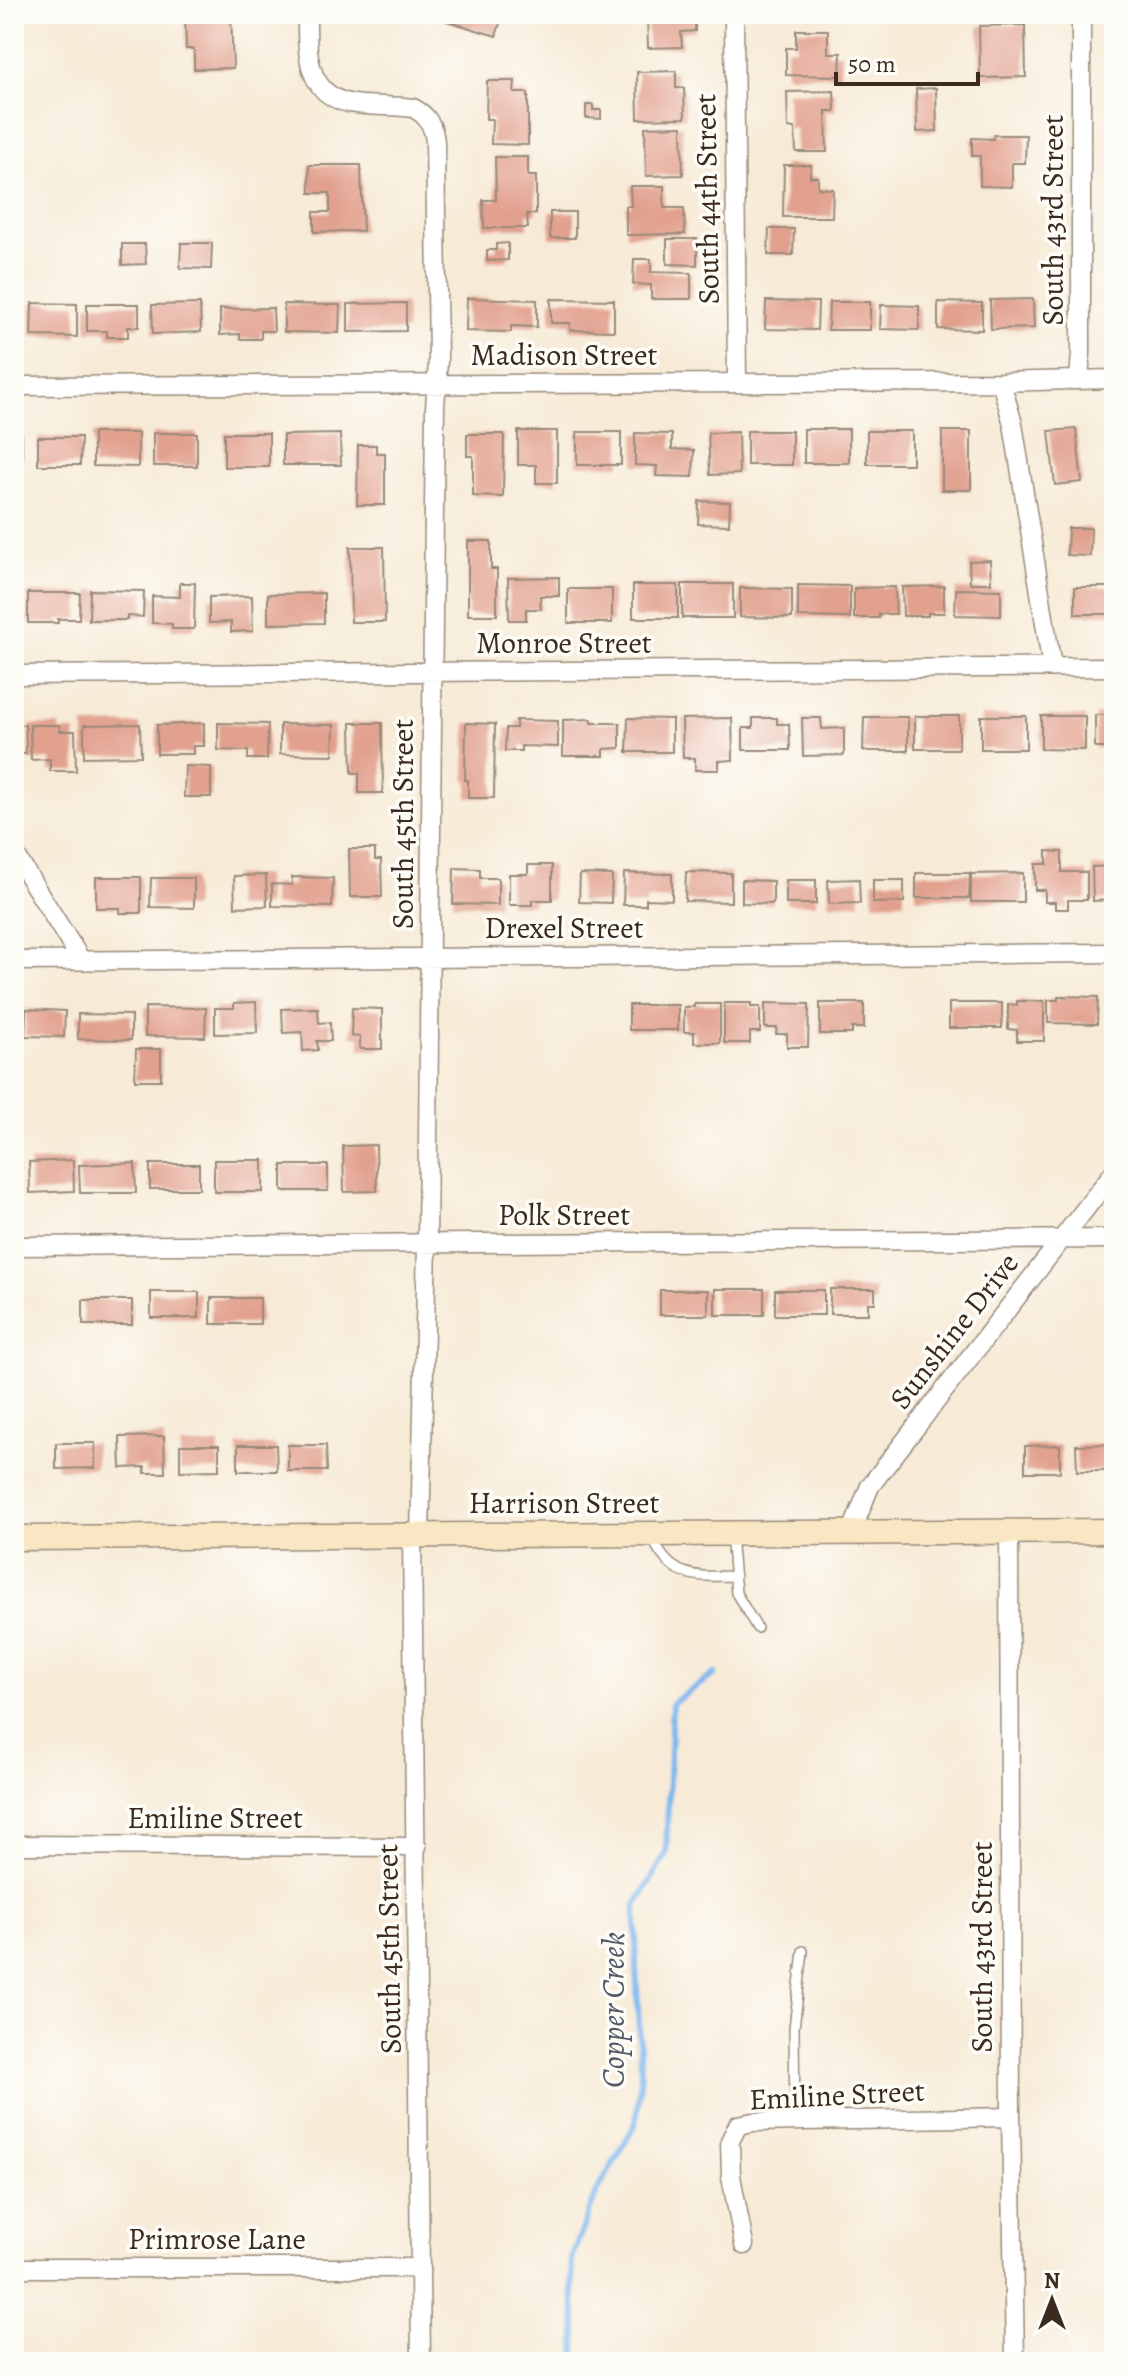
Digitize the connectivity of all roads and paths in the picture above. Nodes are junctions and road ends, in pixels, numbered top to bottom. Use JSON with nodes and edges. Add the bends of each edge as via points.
{"nodes":[{"id":1,"x":307,"y":14,"type":"edge"},
{"id":2,"x":734,"y":14,"type":"edge"},
{"id":3,"x":1081,"y":14,"type":"edge"},
{"id":4,"x":1079,"y":379,"type":"junction"},
{"id":5,"x":1114,"y":379,"type":"edge"},
{"id":6,"x":1001,"y":382,"type":"junction"},
{"id":7,"x":737,"y":383,"type":"junction"},
{"id":8,"x":437,"y":384,"type":"junction"},
{"id":9,"x":14,"y":386,"type":"edge"},
{"id":10,"x":1052,"y":667,"type":"junction"},
{"id":11,"x":1114,"y":667,"type":"edge"},
{"id":12,"x":432,"y":673,"type":"junction"},
{"id":13,"x":14,"y":675,"type":"edge"},
{"id":14,"x":14,"y":853,"type":"edge"},
{"id":15,"x":1114,"y":953,"type":"edge"},
{"id":16,"x":430,"y":957,"type":"junction"},
{"id":17,"x":81,"y":960,"type":"junction"},
{"id":18,"x":14,"y":961,"type":"edge"},
{"id":19,"x":1114,"y":1172,"type":"edge"},
{"id":20,"x":1114,"y":1239,"type":"edge"},
{"id":21,"x":1060,"y":1240,"type":"junction"},
{"id":22,"x":427,"y":1244,"type":"junction"},
{"id":23,"x":14,"y":1246,"type":"edge"},
{"id":24,"x":1114,"y":1531,"type":"edge"},
{"id":25,"x":1009,"y":1532,"type":"junction"},
{"id":26,"x":851,"y":1533,"type":"junction"},
{"id":27,"x":651,"y":1534,"type":"junction"},
{"id":28,"x":731,"y":1534,"type":"junction"},
{"id":29,"x":416,"y":1536,"type":"junction"},
{"id":30,"x":14,"y":1538,"type":"edge"},
{"id":31,"x":735,"y":1576,"type":"junction"},
{"id":32,"x":757,"y":1628,"type":"dead end"},
{"id":33,"x":14,"y":1845,"type":"edge"},
{"id":34,"x":417,"y":1847,"type":"junction"},
{"id":35,"x":803,"y":1951,"type":"dead end"},
{"id":36,"x":1011,"y":2117,"type":"junction"},
{"id":37,"x":795,"y":2121,"type":"junction"},
{"id":38,"x":744,"y":2245,"type":"dead end"},
{"id":39,"x":14,"y":2268,"type":"edge"},
{"id":40,"x":421,"y":2268,"type":"junction"},
{"id":41,"x":421,"y":2362,"type":"edge"},
{"id":42,"x":1015,"y":2362,"type":"edge"}],
"edges":[{"from":1,"to":8,"type":"street","name":"South 45th Street","via":[[308,61],[318,84],[349,103],[413,108],[433,128]]},
{"from":2,"to":7,"type":"street","name":"South 44th Street"},
{"from":3,"to":4,"type":"street","name":"South 43rd Street"},
{"from":4,"to":5,"type":"street","name":"Madison Street"},
{"from":4,"to":6,"type":"street","name":"Madison Street"},
{"from":6,"to":7,"type":"street","name":"Madison Street"},
{"from":6,"to":10,"type":"street","via":[[1013,424]]},
{"from":7,"to":8,"type":"street","name":"Madison Street"},
{"from":8,"to":9,"type":"street","name":"Madison Street"},
{"from":8,"to":12,"type":"street","name":"South 45th Street"},
{"from":10,"to":11,"type":"street","name":"Monroe Street"},
{"from":10,"to":12,"type":"street","name":"Monroe Street"},
{"from":12,"to":13,"type":"street","name":"Monroe Street"},
{"from":12,"to":16,"type":"street","name":"South 45th Street"},
{"from":14,"to":17,"type":"street"},
{"from":15,"to":16,"type":"street","name":"Drexel Street"},
{"from":16,"to":17,"type":"street","name":"Drexel Street"},
{"from":16,"to":22,"type":"street","name":"South 45th Street"},
{"from":17,"to":18,"type":"street","name":"Drexel Street"},
{"from":19,"to":21,"type":"street","name":"Sunshine Drive"},
{"from":20,"to":21,"type":"street","name":"Polk Street"},
{"from":21,"to":22,"type":"street","name":"Polk Street"},
{"from":21,"to":26,"type":"street","name":"Sunshine Drive","via":[[870,1486]]},
{"from":22,"to":23,"type":"street","name":"Polk Street"},
{"from":22,"to":29,"type":"street","name":"South 45th Street"},
{"from":24,"to":25,"type":"main road","name":"Harrison Street"},
{"from":25,"to":26,"type":"main road","name":"Harrison Street"},
{"from":25,"to":36,"type":"street","name":"South 43rd Street"},
{"from":26,"to":28,"type":"main road","name":"Harrison Street"},
{"from":27,"to":28,"type":"main road","name":"Harrison Street"},
{"from":27,"to":29,"type":"main road","name":"Harrison Street"},
{"from":27,"to":31,"type":"lane","via":[[664,1560],[688,1575]]},
{"from":28,"to":31,"type":"lane"},
{"from":29,"to":30,"type":"main road","name":"Harrison Street"},
{"from":29,"to":34,"type":"street","name":"South 45th Street"},
{"from":31,"to":32,"type":"lane","via":[[736,1593]]},
{"from":33,"to":34,"type":"street","name":"Emiline Street"},
{"from":34,"to":40,"type":"street","name":"South 45th Street"},
{"from":35,"to":37,"type":"lane","via":[[794,2028]]},
{"from":36,"to":37,"type":"street","name":"Emiline Street"},
{"from":36,"to":42,"type":"street","name":"South 43rd Street"},
{"from":37,"to":38,"type":"street","name":"Emiline Street","via":[[738,2125],[730,2141]]},
{"from":39,"to":40,"type":"street","name":"Primrose Lane"},
{"from":40,"to":41,"type":"street","name":"South 45th Street"}]}
